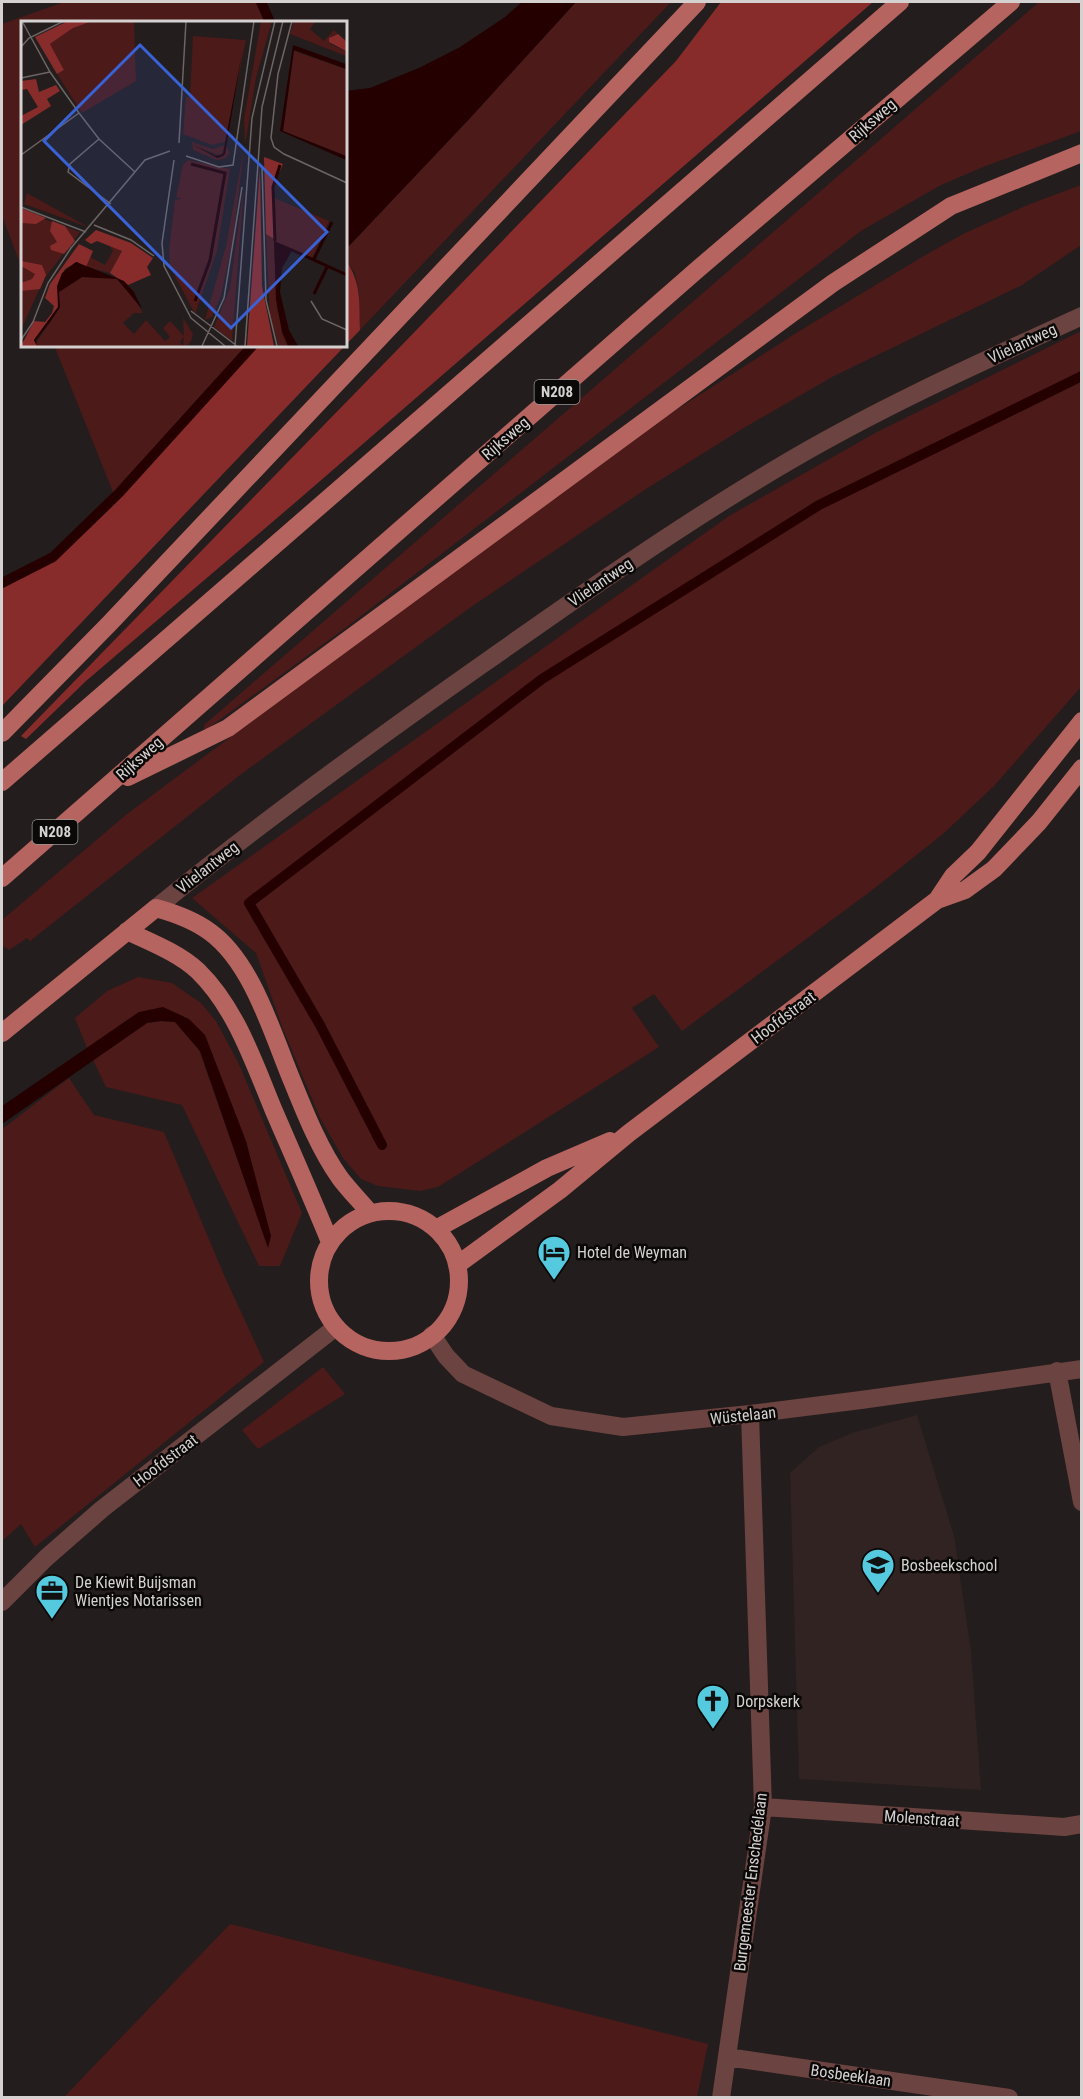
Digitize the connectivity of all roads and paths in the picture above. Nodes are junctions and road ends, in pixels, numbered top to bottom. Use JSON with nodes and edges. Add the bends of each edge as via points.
{"nodes":[{"id":1,"x":697,"y":2,"type":"edge"},
{"id":2,"x":900,"y":2,"type":"edge"},
{"id":3,"x":1011,"y":2,"type":"edge"},
{"id":4,"x":1082,"y":153,"type":"edge"},
{"id":5,"x":1082,"y":316,"type":"edge"},
{"id":6,"x":1082,"y":721,"type":"edge"},
{"id":7,"x":2,"y":733,"type":"edge"},
{"id":8,"x":1082,"y":768,"type":"edge"},
{"id":9,"x":2,"y":782,"type":"edge"},
{"id":10,"x":108,"y":787,"type":"junction"},
{"id":11,"x":2,"y":878,"type":"edge"},
{"id":12,"x":937,"y":900,"type":"junction"},
{"id":13,"x":156,"y":908,"type":"junction"},
{"id":14,"x":127,"y":931,"type":"junction"},
{"id":15,"x":2,"y":1033,"type":"edge"},
{"id":16,"x":629,"y":1133,"type":"junction"},
{"id":17,"x":369,"y":1213,"type":"junction"},
{"id":18,"x":436,"y":1229,"type":"junction"},
{"id":19,"x":330,"y":1242,"type":"junction"},
{"id":20,"x":457,"y":1265,"type":"junction"},
{"id":21,"x":336,"y":1327,"type":"junction"},
{"id":22,"x":432,"y":1335,"type":"junction"},
{"id":23,"x":1082,"y":1369,"type":"edge"},
{"id":24,"x":1057,"y":1371,"type":"junction"},
{"id":25,"x":750,"y":1414,"type":"junction"},
{"id":26,"x":1082,"y":1502,"type":"edge"},
{"id":27,"x":2,"y":1602,"type":"edge"},
{"id":28,"x":763,"y":1807,"type":"junction"},
{"id":29,"x":1082,"y":1824,"type":"edge"},
{"id":30,"x":727,"y":2057,"type":"junction"},
{"id":31,"x":721,"y":2097,"type":"edge"},
{"id":32,"x":1010,"y":2097,"type":"edge"}],
"edges":[{"from":1,"to":7,"type":"main road"},
{"from":2,"to":9,"type":"main road"},
{"from":3,"to":10,"type":"main road","name":"Rijksweg","number":"N208","via":[[689,277]]},
{"from":4,"to":10,"type":"main road","number":"N208","via":[[951,206],[843,276],[228,728]]},
{"from":5,"to":13,"type":"street","name":"Vlielantweg","via":[[898,402],[780,466],[671,535],[369,744]]},
{"from":6,"to":12,"type":"main road","name":"Hoofdstraat"},
{"from":8,"to":12,"type":"main road","name":"Hoofdstraat","via":[[1039,822],[994,869],[965,890]]},
{"from":10,"to":11,"type":"main road","name":"Rijksweg","number":"N208"},
{"from":12,"to":16,"type":"main road","name":"Hoofdstraat"},
{"from":13,"to":14,"type":"main road","name":"Vlielantweg"},
{"from":13,"to":17,"type":"main road","name":"Vlielantweg","via":[[177,914],[209,932],[244,971],[322,1146],[339,1176]]},
{"from":14,"to":15,"type":"main road","name":"Vlielantweg"},
{"from":14,"to":19,"type":"main road","via":[[197,970],[230,1012]]},
{"from":16,"to":18,"type":"main road","name":"Hoofdstraat","via":[[547,1168]]},
{"from":16,"to":20,"type":"main road","name":"Hoofdstraat","via":[[560,1190]]},
{"from":17,"to":18,"type":"main road","via":[[404,1212]]},
{"from":17,"to":19,"type":"main road","via":[[347,1224]]},
{"from":18,"to":20,"type":"main road"},
{"from":19,"to":21,"type":"main road","via":[[321,1259],[318,1278],[323,1305]]},
{"from":20,"to":22,"type":"main road","via":[[457,1304]]},
{"from":21,"to":22,"type":"main road","via":[[362,1346],[387,1350],[414,1347]]},
{"from":21,"to":27,"type":"street","name":"Hoofdstraat","via":[[102,1509]]},
{"from":22,"to":25,"type":"street","name":"Wüstelaan","via":[[463,1374],[551,1416],[623,1427]]},
{"from":23,"to":24,"type":"street","name":"Wüstelaan"},
{"from":24,"to":25,"type":"street","name":"Wüstelaan"},
{"from":24,"to":26,"type":"street"},
{"from":25,"to":28,"type":"street","name":"Burgemeester Enschedélaan"},
{"from":28,"to":29,"type":"street","name":"Molenstraat","via":[[1064,1827]]},
{"from":28,"to":30,"type":"street","name":"Burgemeester Enschedélaan"},
{"from":30,"to":31,"type":"street","name":"Burgemeester Enschedélaan"},
{"from":30,"to":32,"type":"street","name":"Bosbeeklaan"}]}
